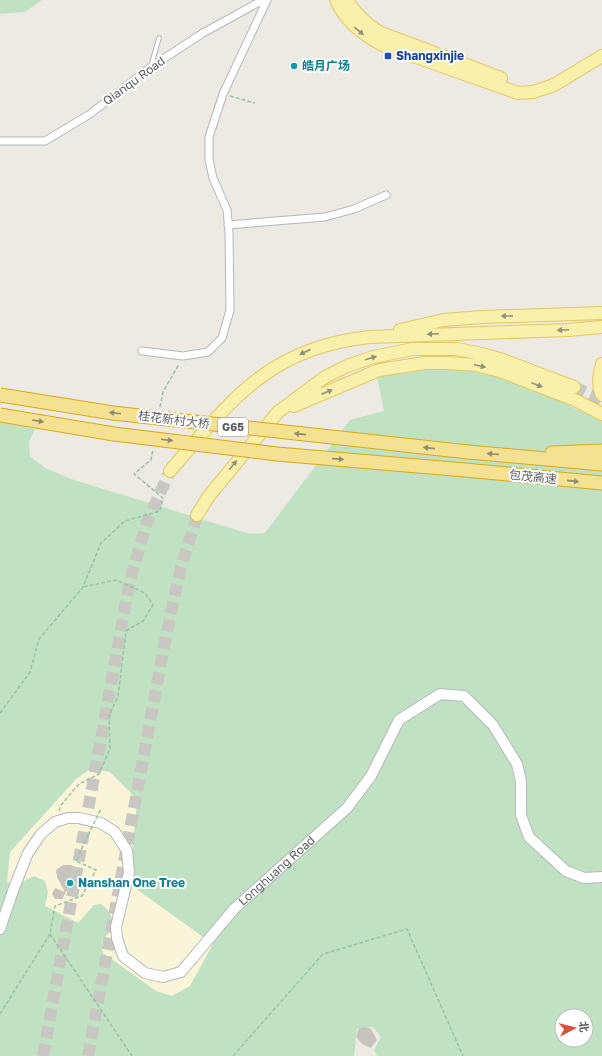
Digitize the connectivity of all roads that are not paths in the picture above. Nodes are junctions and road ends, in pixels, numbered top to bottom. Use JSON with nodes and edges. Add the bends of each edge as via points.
{"nodes":[{"id":1,"x":263,"y":0,"type":"edge"},
{"id":2,"x":267,"y":0,"type":"edge"},
{"id":3,"x":339,"y":1,"type":"edge"},
{"id":4,"x":158,"y":38,"type":"dead end"},
{"id":5,"x":602,"y":49,"type":"edge"},
{"id":6,"x":602,"y":56,"type":"edge"},
{"id":7,"x":151,"y":67,"type":"junction"},
{"id":8,"x":0,"y":141,"type":"edge"},
{"id":9,"x":386,"y":196,"type":"dead end"},
{"id":10,"x":228,"y":225,"type":"junction"},
{"id":11,"x":602,"y":313,"type":"edge"},
{"id":12,"x":602,"y":327,"type":"edge"},
{"id":13,"x":370,"y":336,"type":"junction"},
{"id":14,"x":142,"y":351,"type":"dead end"},
{"id":15,"x":602,"y":364,"type":"edge"},
{"id":16,"x":574,"y":387,"type":"tunnel mouth"},
{"id":17,"x":0,"y":395,"type":"edge"},
{"id":18,"x":602,"y":395,"type":"edge"},
{"id":19,"x":278,"y":412,"type":"junction"},
{"id":20,"x":602,"y":414,"type":"edge"},
{"id":21,"x":0,"y":415,"type":"edge"},
{"id":22,"x":602,"y":451,"type":"edge"},
{"id":23,"x":468,"y":452,"type":"joint"},
{"id":24,"x":510,"y":456,"type":"junction"},
{"id":25,"x":602,"y":464,"type":"edge"},
{"id":26,"x":465,"y":470,"type":"joint"},
{"id":27,"x":170,"y":471,"type":"tunnel mouth"},
{"id":28,"x":602,"y":483,"type":"edge"},
{"id":29,"x":197,"y":515,"type":"tunnel mouth"},
{"id":30,"x":602,"y":876,"type":"edge"},
{"id":31,"x":0,"y":929,"type":"edge"}],
"edges":[{"from":1,"to":7,"type":"street","name":"Qianqu Road"},
{"from":2,"to":10,"type":"street","via":[[223,94],[209,137],[213,178],[227,210]]},
{"from":3,"to":5,"type":"main road","via":[[379,32],[521,85],[533,85],[552,79]]},
{"from":3,"to":6,"type":"main road","one_way":true,"via":[[350,22],[371,39],[389,48],[518,93],[544,90]]},
{"from":4,"to":7,"type":"lane"},
{"from":7,"to":8,"type":"street","name":"Qianqu Road","via":[[90,114],[45,141]]},
{"from":9,"to":10,"type":"street","via":[[325,217]]},
{"from":10,"to":14,"type":"street","via":[[230,310],[222,338],[208,352],[183,356]]},
{"from":11,"to":13,"type":"main road","one_way":true,"via":[[482,316],[444,320]]},
{"from":12,"to":13,"type":"main road","one_way":true},
{"from":13,"to":27,"type":"main road","one_way":true,"bridge":true,"via":[[312,348],[264,373],[244,389]]},
{"from":15,"to":18,"type":"main road","via":[[599,375]]},
{"from":19,"to":16,"type":"main road","one_way":true,"via":[[325,377],[347,366],[373,357],[413,349],[457,349],[482,354],[520,365]]},
{"from":23,"to":17,"type":"highway","name":"桂花新村大桥","number":"G65","one_way":true,"bridge":true,"via":[[113,413]]},
{"from":19,"to":20,"type":"main road","one_way":true,"via":[[379,370],[448,363],[476,365],[500,371],[575,400]]},
{"from":29,"to":19,"type":"main road","one_way":true,"bridge":true,"via":[[209,496]]},
{"from":21,"to":26,"type":"highway","name":"桂花新村大桥","number":"G65","one_way":true,"bridge":true,"via":[[114,434],[277,454]]},
{"from":22,"to":24,"type":"highway"},
{"from":24,"to":23,"type":"highway","name":"包茂高速","number":"G65","one_way":true},
{"from":24,"to":25,"type":"highway","name":"包茂高速","number":"G65"},
{"from":26,"to":28,"type":"highway","name":"包茂高速","number":"G65","one_way":true},
{"from":30,"to":31,"type":"main road","name":"Longhuang Road","via":[[584,878],[566,871],[529,837],[521,815],[521,781],[517,764],[493,726],[464,696],[440,694],[399,720],[371,776],[347,808],[234,909],[181,972],[163,977],[144,973],[124,956],[116,927],[129,873],[127,851],[115,832],[101,823],[68,818],[55,822],[41,834],[28,853]]}]}
